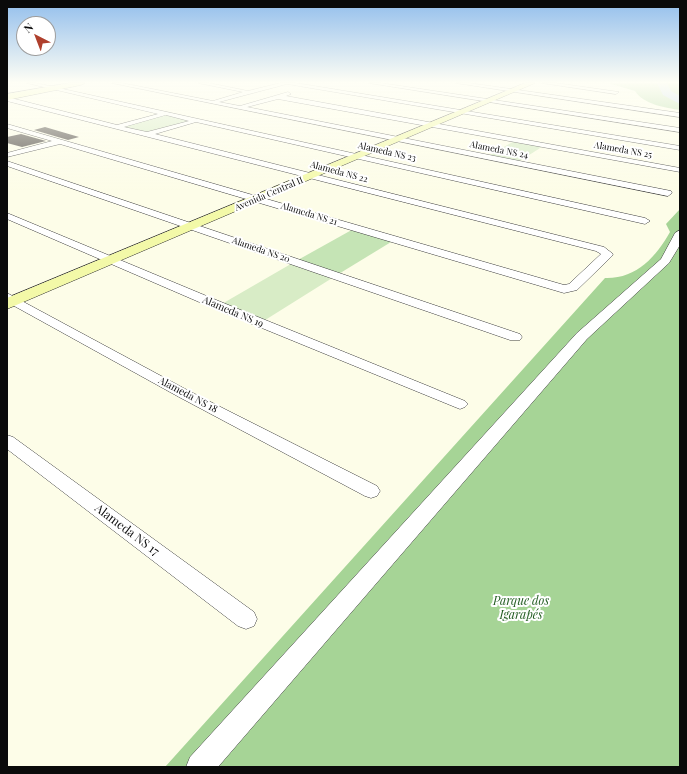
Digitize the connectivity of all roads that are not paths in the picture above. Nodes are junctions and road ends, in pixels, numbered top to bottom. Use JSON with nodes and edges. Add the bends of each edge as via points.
{"nodes":[{"id":1,"x":90,"y":119,"type":"edge"},
{"id":2,"x":146,"y":119,"type":"edge"},
{"id":3,"x":192,"y":119,"type":"edge"},
{"id":4,"x":294,"y":119,"type":"edge"},
{"id":5,"x":401,"y":119,"type":"edge"},
{"id":6,"x":447,"y":119,"type":"edge"},
{"id":7,"x":506,"y":119,"type":"edge"},
{"id":8,"x":609,"y":119,"type":"edge"},
{"id":9,"x":196,"y":120,"type":"junction"},
{"id":10,"x":433,"y":125,"type":"junction"},
{"id":11,"x":7,"y":126,"type":"edge"},
{"id":12,"x":117,"y":126,"type":"junction"},
{"id":13,"x":680,"y":130,"type":"edge"},
{"id":14,"x":147,"y":134,"type":"junction"},
{"id":15,"x":398,"y":140,"type":"junction"},
{"id":16,"x":60,"y":141,"type":"junction"},
{"id":17,"x":680,"y":148,"type":"edge"},
{"id":18,"x":7,"y":155,"type":"edge"},
{"id":19,"x":358,"y":156,"type":"junction"},
{"id":20,"x":7,"y":163,"type":"edge"},
{"id":21,"x":22,"y":168,"type":"junction"},
{"id":22,"x":680,"y":170,"type":"edge"},
{"id":23,"x":7,"y":172,"type":"edge"},
{"id":24,"x":313,"y":175,"type":"junction"},
{"id":25,"x":668,"y":193,"type":"dead end"},
{"id":26,"x":259,"y":199,"type":"junction"},
{"id":27,"x":7,"y":216,"type":"edge"},
{"id":28,"x":644,"y":220,"type":"dead end"},
{"id":29,"x":193,"y":227,"type":"junction"},
{"id":30,"x":680,"y":233,"type":"edge"},
{"id":31,"x":113,"y":259,"type":"junction"},
{"id":32,"x":564,"y":289,"type":"joint"},
{"id":33,"x":10,"y":301,"type":"edge"},
{"id":34,"x":515,"y":337,"type":"dead end"},
{"id":35,"x":460,"y":404,"type":"dead end"},
{"id":36,"x":7,"y":441,"type":"edge"},
{"id":37,"x":370,"y":491,"type":"dead end"},
{"id":38,"x":246,"y":619,"type":"dead end"},
{"id":39,"x":200,"y":767,"type":"edge"}],
"edges":[{"from":1,"to":12,"type":"street","name":"Alameda NS 22"},
{"from":2,"to":12,"type":"street"},
{"from":3,"to":9,"type":"street","name":"Alameda NS 23"},
{"from":4,"to":15,"type":"street","name":"Alameda NS 24"},
{"from":5,"to":10,"type":"street","name":"Alameda NS 25"},
{"from":6,"to":10,"type":"street","name":"Avenida Central II"},
{"from":7,"to":17,"type":"street"},
{"from":8,"to":13,"type":"street"},
{"from":9,"to":14,"type":"street"},
{"from":9,"to":19,"type":"street","name":"Alameda NS 23"},
{"from":10,"to":15,"type":"street","name":"Avenida Central II"},
{"from":10,"to":22,"type":"street","name":"Alameda NS 25"},
{"from":11,"to":16,"type":"street","name":"Alameda NS 21"},
{"from":12,"to":14,"type":"street","name":"Alameda NS 22"},
{"from":14,"to":24,"type":"street","name":"Alameda NS 22"},
{"from":15,"to":19,"type":"street","name":"Avenida Central II"},
{"from":15,"to":25,"type":"street","name":"Alameda NS 24"},
{"from":16,"to":18,"type":"street"},
{"from":16,"to":26,"type":"street","name":"Alameda NS 21"},
{"from":19,"to":24,"type":"street","name":"Avenida Central II"},
{"from":19,"to":28,"type":"street","name":"Alameda NS 23"},
{"from":20,"to":21,"type":"street","name":"Alameda NS 20"},
{"from":21,"to":23,"type":"street"},
{"from":21,"to":29,"type":"street","name":"Alameda NS 20"},
{"from":24,"to":26,"type":"street","name":"Avenida Central II"},
{"from":24,"to":32,"type":"street","name":"Alameda NS 22","via":[[607,252],[608,254],[573,287]]},
{"from":26,"to":29,"type":"street","name":"Avenida Central II"},
{"from":26,"to":32,"type":"street","name":"Alameda NS 21"},
{"from":27,"to":31,"type":"street","name":"Alameda NS 19"},
{"from":29,"to":31,"type":"street","name":"Avenida Central II"},
{"from":29,"to":34,"type":"street","name":"Alameda NS 20"},
{"from":30,"to":39,"type":"street","via":[[665,261],[582,336]]},
{"from":31,"to":33,"type":"street","name":"Avenida Central II"},
{"from":31,"to":35,"type":"street","name":"Alameda NS 19","via":[[217,305]]},
{"from":33,"to":37,"type":"street","name":"Alameda NS 18"},
{"from":36,"to":38,"type":"street","name":"Alameda NS 17"}]}
